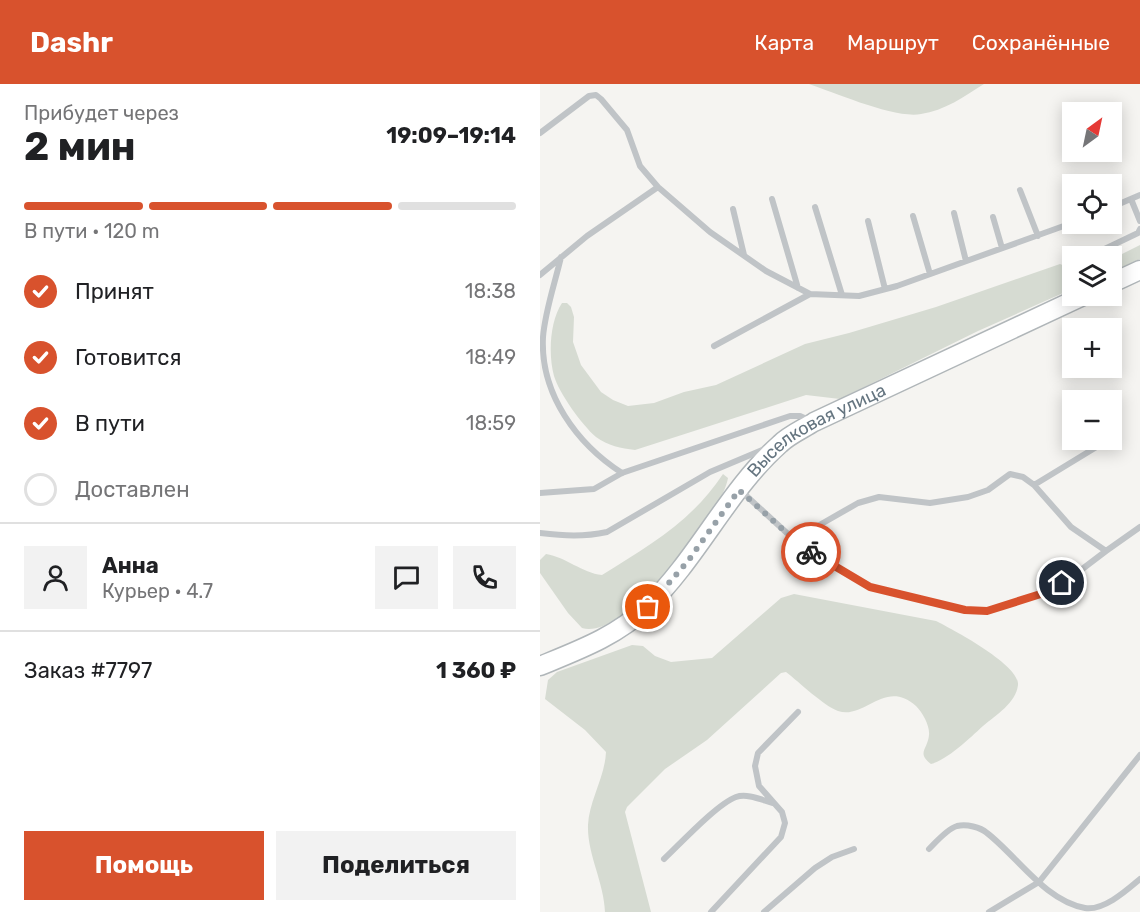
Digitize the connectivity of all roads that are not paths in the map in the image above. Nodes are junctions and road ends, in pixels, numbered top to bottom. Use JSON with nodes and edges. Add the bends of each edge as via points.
{"nodes":[{"id":1,"x":540,"y":133,"type":"edge"},
{"id":2,"x":658,"y":187,"type":"junction"},
{"id":3,"x":1020,"y":190,"type":"dead end"},
{"id":4,"x":1140,"y":195,"type":"edge"},
{"id":5,"x":772,"y":199,"type":"dead end"},
{"id":6,"x":1131,"y":199,"type":"junction"},
{"id":7,"x":1122,"y":203,"type":"edge"},
{"id":8,"x":815,"y":207,"type":"dead end"},
{"id":9,"x":733,"y":209,"type":"dead end"},
{"id":10,"x":954,"y":213,"type":"dead end"},
{"id":11,"x":913,"y":216,"type":"dead end"},
{"id":12,"x":993,"y":217,"type":"dead end"},
{"id":13,"x":868,"y":221,"type":"dead end"},
{"id":14,"x":1140,"y":221,"type":"edge"},
{"id":15,"x":1062,"y":227,"type":"edge"},
{"id":16,"x":1140,"y":229,"type":"edge"},
{"id":17,"x":1038,"y":236,"type":"junction"},
{"id":18,"x":1111,"y":246,"type":"edge"},
{"id":19,"x":1002,"y":248,"type":"junction"},
{"id":20,"x":744,"y":255,"type":"junction"},
{"id":21,"x":561,"y":257,"type":"junction"},
{"id":22,"x":966,"y":261,"type":"junction"},
{"id":23,"x":1140,"y":270,"type":"edge"},
{"id":24,"x":930,"y":274,"type":"junction"},
{"id":25,"x":540,"y":275,"type":"edge"},
{"id":26,"x":1122,"y":278,"type":"edge"},
{"id":27,"x":798,"y":288,"type":"junction"},
{"id":28,"x":885,"y":289,"type":"junction"},
{"id":29,"x":810,"y":294,"type":"junction"},
{"id":30,"x":842,"y":295,"type":"junction"},
{"id":31,"x":1062,"y":306,"type":"edge"},
{"id":32,"x":714,"y":346,"type":"dead end"},
{"id":33,"x":814,"y":422,"type":"junction"},
{"id":34,"x":781,"y":442,"type":"junction"},
{"id":35,"x":1092,"y":450,"type":"edge"},
{"id":36,"x":622,"y":473,"type":"junction"},
{"id":37,"x":1034,"y":485,"type":"junction"},
{"id":38,"x":739,"y":490,"type":"junction"},
{"id":39,"x":540,"y":492,"type":"edge"},
{"id":40,"x":1140,"y":527,"type":"edge"},
{"id":41,"x":540,"y":533,"type":"edge"},
{"id":42,"x":800,"y":545,"type":"junction"},
{"id":43,"x":1106,"y":551,"type":"junction"},
{"id":44,"x":540,"y":666,"type":"edge"},
{"id":45,"x":798,"y":712,"type":"dead end"},
{"id":46,"x":1140,"y":755,"type":"edge"},
{"id":47,"x":773,"y":803,"type":"junction"},
{"id":48,"x":854,"y":849,"type":"dead end"},
{"id":49,"x":928,"y":849,"type":"dead end"},
{"id":50,"x":663,"y":859,"type":"dead end"},
{"id":51,"x":1140,"y":879,"type":"edge"},
{"id":52,"x":1039,"y":882,"type":"junction"},
{"id":53,"x":711,"y":912,"type":"edge"},
{"id":54,"x":764,"y":912,"type":"edge"},
{"id":55,"x":989,"y":912,"type":"edge"}],
"edges":[{"from":1,"to":2,"type":"lane","via":[[589,96],[596,95],[627,130],[640,166]]},
{"from":2,"to":20,"type":"lane"},
{"from":2,"to":21,"type":"lane"},
{"from":3,"to":17,"type":"lane"},
{"from":4,"to":6,"type":"lane"},
{"from":5,"to":27,"type":"lane"},
{"from":6,"to":7,"type":"lane"},
{"from":6,"to":14,"type":"lane"},
{"from":8,"to":30,"type":"lane"},
{"from":9,"to":20,"type":"lane"},
{"from":10,"to":22,"type":"lane"},
{"from":11,"to":24,"type":"lane"},
{"from":12,"to":19,"type":"lane"},
{"from":13,"to":28,"type":"lane"},
{"from":15,"to":17,"type":"lane"},
{"from":16,"to":18,"type":"lane"},
{"from":17,"to":19,"type":"lane"},
{"from":19,"to":22,"type":"lane"},
{"from":20,"to":27,"type":"lane"},
{"from":21,"to":25,"type":"lane"},
{"from":21,"to":36,"type":"lane","via":[[543,337],[543,366],[553,398],[580,439]]},
{"from":22,"to":24,"type":"lane"},
{"from":23,"to":26,"type":"street"},
{"from":24,"to":28,"type":"lane"},
{"from":27,"to":29,"type":"lane"},
{"from":28,"to":30,"type":"lane","via":[[859,296]]},
{"from":29,"to":30,"type":"lane"},
{"from":29,"to":32,"type":"lane"},
{"from":31,"to":33,"type":"street","name":"Выселковая улица"},
{"from":33,"to":34,"type":"street","name":"Выселковая улица"},
{"from":33,"to":36,"type":"lane","via":[[790,416]]},
{"from":34,"to":38,"type":"street","name":"Выселковая улица"},
{"from":34,"to":41,"type":"lane","via":[[710,472],[607,532],[569,537]]},
{"from":35,"to":37,"type":"lane"},
{"from":36,"to":39,"type":"lane","via":[[594,489]]},
{"from":37,"to":42,"type":"lane","via":[[1010,474],[988,490],[968,497],[930,503],[879,497],[828,518]]},
{"from":37,"to":43,"type":"lane","via":[[1071,527]]},
{"from":38,"to":42,"type":"lane"},
{"from":38,"to":44,"type":"street","name":"Выселковая улица","via":[[688,561],[648,607],[601,641]]},
{"from":40,"to":43,"type":"lane"},
{"from":42,"to":43,"type":"lane","via":[[870,587],[965,610],[987,611],[1047,592]]},
{"from":45,"to":47,"type":"lane","via":[[758,753],[755,766],[759,786]]},
{"from":46,"to":52,"type":"lane"},
{"from":47,"to":50,"type":"lane","via":[[737,796]]},
{"from":47,"to":53,"type":"lane","via":[[782,812],[785,823],[781,837]]},
{"from":48,"to":54,"type":"lane","via":[[815,868]]},
{"from":49,"to":52,"type":"lane","via":[[955,826],[968,825],[986,831]]},
{"from":51,"to":52,"type":"lane","via":[[1108,903],[1086,908],[1061,898]]},
{"from":52,"to":55,"type":"lane"}]}
